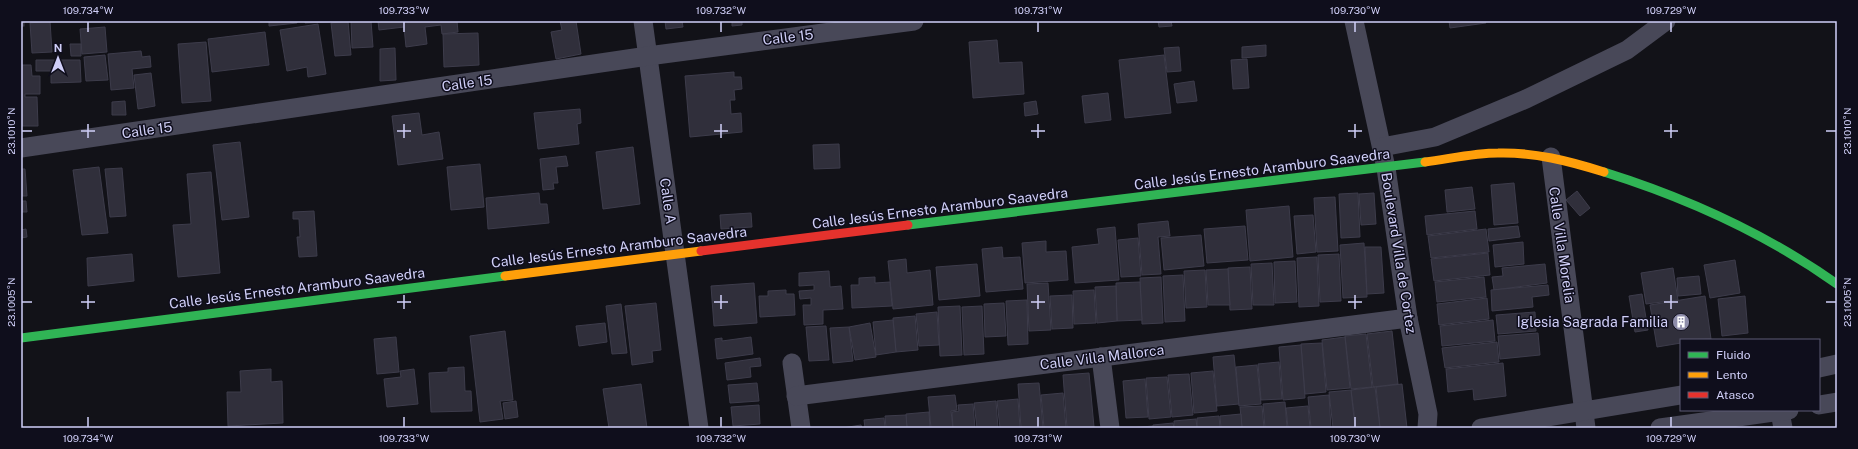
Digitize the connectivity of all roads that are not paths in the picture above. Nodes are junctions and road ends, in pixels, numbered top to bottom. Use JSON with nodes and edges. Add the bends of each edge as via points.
{"nodes":[{"id":1,"x":643,"y":21,"type":"edge"},
{"id":2,"x":914,"y":21,"type":"edge"},
{"id":3,"x":1354,"y":21,"type":"edge"},
{"id":4,"x":1666,"y":21,"type":"edge"},
{"id":5,"x":648,"y":56,"type":"junction"},
{"id":6,"x":1382,"y":147,"type":"junction"},
{"id":7,"x":21,"y":148,"type":"edge"},
{"id":8,"x":1551,"y":158,"type":"junction"},
{"id":9,"x":1386,"y":168,"type":"junction"},
{"id":10,"x":675,"y":254,"type":"junction"},
{"id":11,"x":1837,"y":284,"type":"edge"},
{"id":12,"x":1408,"y":318,"type":"junction"},
{"id":13,"x":21,"y":338,"type":"edge"},
{"id":14,"x":1101,"y":357,"type":"junction"},
{"id":15,"x":792,"y":363,"type":"dead end"},
{"id":16,"x":1837,"y":364,"type":"edge"},
{"id":17,"x":1820,"y":368,"type":"edge"},
{"id":18,"x":1680,"y":395,"type":"edge"},
{"id":19,"x":796,"y":396,"type":"junction"},
{"id":20,"x":1837,"y":402,"type":"edge"},
{"id":21,"x":1820,"y":405,"type":"edge"},
{"id":22,"x":1784,"y":416,"type":"edge"},
{"id":23,"x":1585,"y":420,"type":"edge"},
{"id":24,"x":1431,"y":423,"type":"edge"},
{"id":25,"x":699,"y":428,"type":"edge"},
{"id":26,"x":801,"y":428,"type":"edge"},
{"id":27,"x":1110,"y":428,"type":"edge"},
{"id":28,"x":1481,"y":428,"type":"edge"},
{"id":29,"x":1660,"y":428,"type":"edge"}],
"edges":[{"from":1,"to":5,"type":"street","name":"Calle A"},
{"from":2,"to":5,"type":"street","name":"Calle 15"},
{"from":3,"to":6,"type":"street","name":"Boulevard Villa de Cortez"},
{"from":4,"to":6,"type":"street","via":[[1627,50],[1526,99],[1435,137]]},
{"from":5,"to":7,"type":"street","name":"Calle 15"},
{"from":5,"to":10,"type":"street","name":"Calle A"},
{"from":6,"to":9,"type":"street","name":"Boulevard Villa de Cortez"},
{"from":8,"to":9,"type":"street","name":"Calle Jesús Ernesto Aramburo Saavedra","via":[[1496,153]]},
{"from":8,"to":11,"type":"street","name":"Calle Jesús Ernesto Aramburo Saavedra","via":[[1657,189],[1704,209],[1758,234],[1808,263]]},
{"from":8,"to":23,"type":"street","name":"Calle Villa Morelia"},
{"from":9,"to":10,"type":"street","name":"Calle Jesús Ernesto Aramburo Saavedra"},
{"from":9,"to":12,"type":"street","name":"Boulevard Villa de Cortez"},
{"from":10,"to":13,"type":"street","name":"Calle Jesús Ernesto Aramburo Saavedra"},
{"from":10,"to":25,"type":"street","name":"Calle A"},
{"from":12,"to":14,"type":"street","name":"Calle Villa Mallorca"},
{"from":12,"to":24,"type":"street","name":"Boulevard Villa de Cortez"},
{"from":14,"to":19,"type":"street","name":"Calle Villa Mallorca"},
{"from":14,"to":27,"type":"street"},
{"from":15,"to":19,"type":"street"},
{"from":16,"to":17,"type":"street"},
{"from":18,"to":23,"type":"street"},
{"from":19,"to":26,"type":"street"},
{"from":20,"to":21,"type":"street"},
{"from":22,"to":29,"type":"street"},
{"from":23,"to":28,"type":"street"}]}
